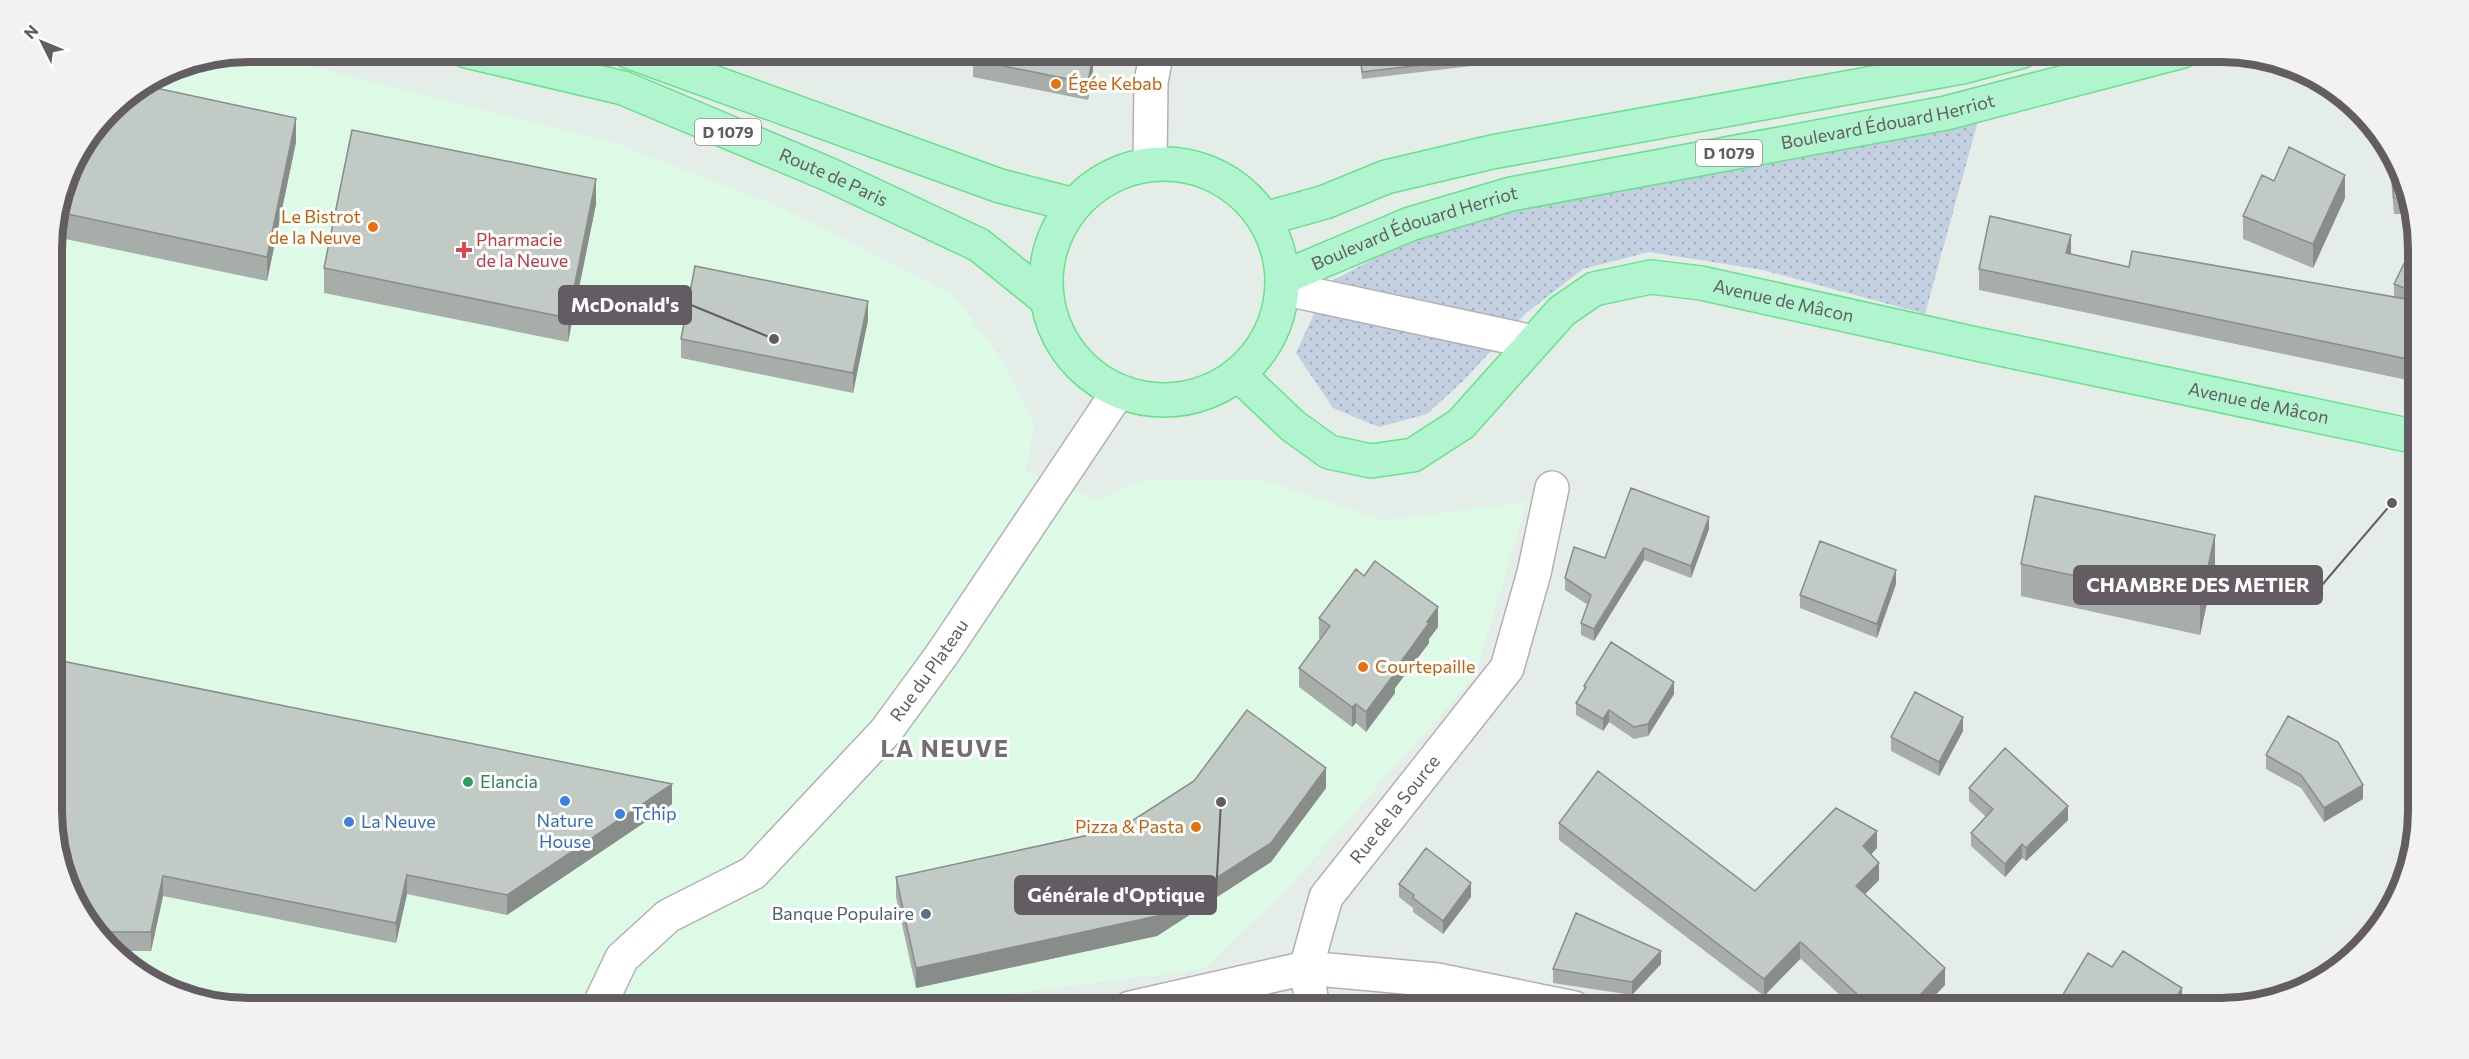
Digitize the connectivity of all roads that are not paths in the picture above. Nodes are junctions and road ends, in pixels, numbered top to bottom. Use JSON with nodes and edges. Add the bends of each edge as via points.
{"nodes":[{"id":1,"x":513,"y":62,"type":"edge"},
{"id":2,"x":657,"y":62,"type":"edge"},
{"id":3,"x":1155,"y":62,"type":"edge"},
{"id":4,"x":1981,"y":62,"type":"edge"},
{"id":5,"x":2141,"y":62,"type":"edge"},
{"id":6,"x":1150,"y":164,"type":"junction"},
{"id":7,"x":1074,"y":205,"type":"junction"},
{"id":8,"x":1264,"y":219,"type":"junction"},
{"id":9,"x":1282,"y":283,"type":"junction"},
{"id":10,"x":1046,"y":299,"type":"junction"},
{"id":11,"x":1533,"y":342,"type":"junction"},
{"id":12,"x":1238,"y":374,"type":"junction"},
{"id":13,"x":1118,"y":392,"type":"junction"},
{"id":14,"x":2408,"y":434,"type":"edge"},
{"id":15,"x":1552,"y":488,"type":"dead end"},
{"id":16,"x":1305,"y":968,"type":"junction"},
{"id":17,"x":1310,"y":997,"type":"edge"},
{"id":18,"x":1522,"y":997,"type":"edge"},
{"id":19,"x":603,"y":998,"type":"edge"},
{"id":20,"x":1176,"y":998,"type":"edge"}],
"edges":[{"from":1,"to":10,"type":"main road","name":"Route de Paris","number":"D 1079","via":[[623,88],[828,174],[979,244]]},
{"from":2,"to":7,"type":"main road","number":"D 1079","via":[[1000,186]]},
{"from":3,"to":6,"type":"street"},
{"from":4,"to":8,"type":"main road","number":"D 1079","via":[[1492,152],[1386,177],[1325,202]]},
{"from":5,"to":9,"type":"main road","name":"Boulevard Édouard Herriot","number":"D 1079","via":[[1946,113],[1511,194],[1410,224]]},
{"from":6,"to":7,"type":"main road","via":[[1122,171],[1096,185]]},
{"from":6,"to":8,"type":"main road","via":[[1183,165],[1215,175],[1243,193]]},
{"from":7,"to":10,"type":"main road","via":[[1056,233],[1046,265]]},
{"from":8,"to":9,"type":"main road","via":[[1277,247]]},
{"from":9,"to":11,"type":"street"},
{"from":9,"to":12,"type":"main road","via":[[1276,321],[1261,350]]},
{"from":10,"to":13,"type":"main road","via":[[1054,328],[1070,355],[1092,377]]},
{"from":11,"to":12,"type":"main road","name":"Avenue de Mâcon","via":[[1461,424],[1413,455],[1371,461],[1329,452],[1293,426]]},
{"from":11,"to":14,"type":"main road","name":"Avenue de Mâcon","via":[[1562,311],[1594,289],[1651,277],[1701,282]]},
{"from":12,"to":13,"type":"main road","via":[[1211,391],[1181,400],[1149,400]]},
{"from":13,"to":19,"type":"street","name":"Rue du Plateau","via":[[944,653],[886,731],[753,873],[668,916],[621,958]]},
{"from":15,"to":16,"type":"street","name":"Rue de la Source","via":[[1534,573],[1507,668],[1326,897]]},
{"from":16,"to":17,"type":"street"},
{"from":16,"to":18,"type":"street","via":[[1437,980]]},
{"from":16,"to":20,"type":"street"}]}
